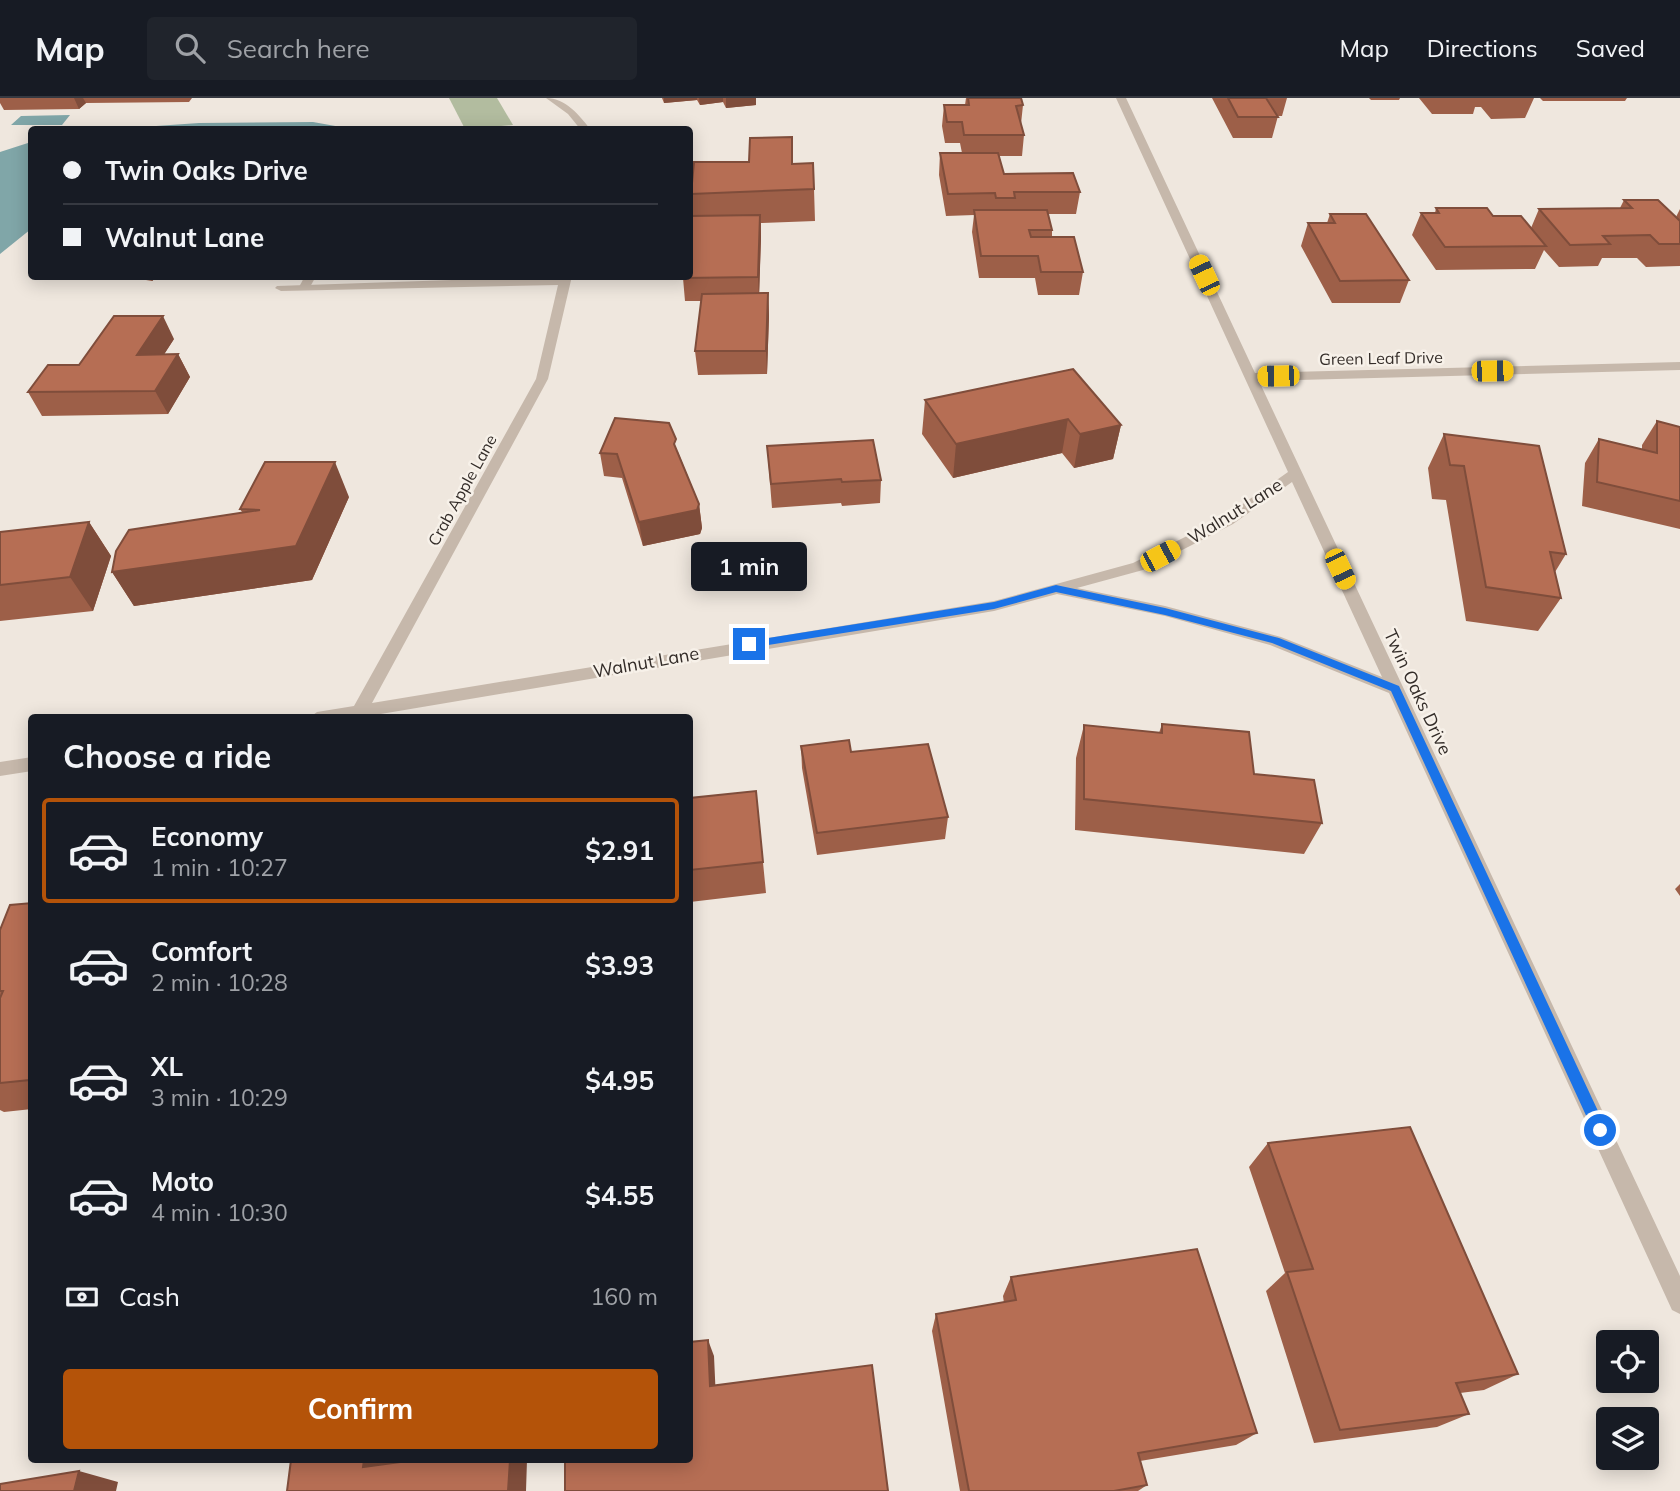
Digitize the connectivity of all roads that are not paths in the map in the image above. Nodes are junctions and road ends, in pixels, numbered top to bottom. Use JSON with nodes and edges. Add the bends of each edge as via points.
{"nodes":[{"id":1,"x":551,"y":98,"type":"edge"},
{"id":2,"x":1121,"y":98,"type":"edge"},
{"id":3,"x":583,"y":126,"type":"edge"},
{"id":4,"x":492,"y":280,"type":"edge"},
{"id":5,"x":566,"y":280,"type":"edge"},
{"id":6,"x":417,"y":281,"type":"edge"},
{"id":7,"x":308,"y":282,"type":"edge"},
{"id":8,"x":281,"y":288,"type":"dead end"},
{"id":9,"x":1680,"y":366,"type":"edge"},
{"id":10,"x":1251,"y":377,"type":"junction"},
{"id":11,"x":1295,"y":473,"type":"junction"},
{"id":12,"x":1056,"y":589,"type":"junction"},
{"id":13,"x":1395,"y":689,"type":"junction"},
{"id":14,"x":360,"y":710,"type":"junction"},
{"id":15,"x":338,"y":714,"type":"edge"},
{"id":16,"x":28,"y":765,"type":"edge"},
{"id":17,"x":0,"y":769,"type":"edge"},
{"id":18,"x":1680,"y":1302,"type":"edge"}],
"edges":[{"from":1,"to":3,"type":"street"},
{"from":2,"to":10,"type":"street","name":"Twin Oaks Drive"},
{"from":4,"to":6,"type":"street"},
{"from":5,"to":14,"type":"street","name":"Crab Apple Lane","via":[[542,379]]},
{"from":6,"to":7,"type":"street"},
{"from":7,"to":8,"type":"street"},
{"from":9,"to":10,"type":"street","name":"Green Leaf Drive"},
{"from":10,"to":11,"type":"street","name":"Twin Oaks Drive"},
{"from":11,"to":12,"type":"street","name":"Walnut Lane","via":[[1228,521],[1138,568]]},
{"from":11,"to":13,"type":"street","name":"Twin Oaks Drive"},
{"from":12,"to":13,"type":"street","name":"Walnut Lane","via":[[1165,611],[1275,641]]},
{"from":12,"to":14,"type":"street","name":"Walnut Lane","via":[[994,606]]},
{"from":13,"to":18,"type":"street","name":"Twin Oaks Drive"},
{"from":14,"to":15,"type":"street","name":"Walnut Lane"},
{"from":16,"to":17,"type":"street"}]}
